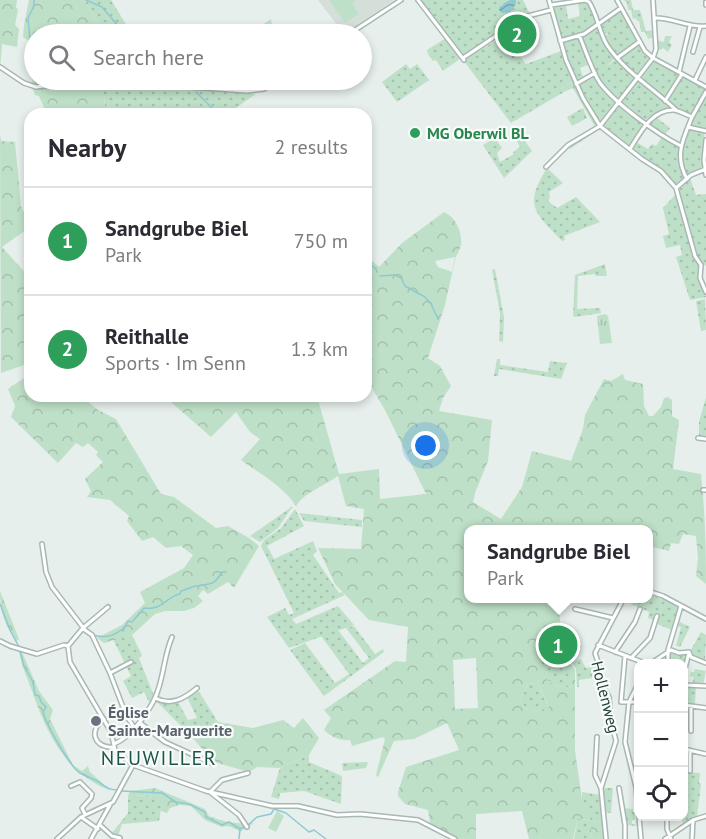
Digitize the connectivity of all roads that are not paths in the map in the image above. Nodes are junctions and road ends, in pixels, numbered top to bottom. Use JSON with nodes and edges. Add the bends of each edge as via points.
{"nodes":[{"id":1,"x":401,"y":0,"type":"edge"},
{"id":2,"x":418,"y":0,"type":"edge"},
{"id":3,"x":617,"y":0,"type":"edge"},
{"id":4,"x":652,"y":0,"type":"edge"},
{"id":5,"x":550,"y":5,"type":"edge"},
{"id":6,"x":621,"y":8,"type":"junction"},
{"id":7,"x":654,"y":18,"type":"junction"},
{"id":8,"x":364,"y":24,"type":"edge"},
{"id":9,"x":597,"y":25,"type":"junction"},
{"id":10,"x":690,"y":26,"type":"junction"},
{"id":11,"x":706,"y":26,"type":"edge"},
{"id":12,"x":700,"y":27,"type":"junction"},
{"id":13,"x":579,"y":35,"type":"junction"},
{"id":14,"x":560,"y":41,"type":"junction"},
{"id":15,"x":639,"y":42,"type":"junction"},
{"id":16,"x":693,"y":52,"type":"dead end"},
{"id":17,"x":706,"y":57,"type":"edge"},
{"id":18,"x":616,"y":58,"type":"junction"},
{"id":19,"x":653,"y":58,"type":"junction"},
{"id":20,"x":0,"y":67,"type":"edge"},
{"id":21,"x":595,"y":73,"type":"junction"},
{"id":22,"x":681,"y":73,"type":"junction"},
{"id":23,"x":638,"y":78,"type":"junction"},
{"id":24,"x":695,"y":80,"type":"junction"},
{"id":25,"x":24,"y":83,"type":"edge"},
{"id":26,"x":576,"y":84,"type":"junction"},
{"id":27,"x":706,"y":87,"type":"edge"},
{"id":28,"x":221,"y":90,"type":"edge"},
{"id":29,"x":258,"y":90,"type":"edge"},
{"id":30,"x":706,"y":92,"type":"edge"},
{"id":31,"x":704,"y":98,"type":"edge"},
{"id":32,"x":665,"y":101,"type":"junction"},
{"id":33,"x":619,"y":102,"type":"junction"},
{"id":34,"x":676,"y":110,"type":"junction"},
{"id":35,"x":692,"y":117,"type":"junction"},
{"id":36,"x":647,"y":124,"type":"junction"},
{"id":37,"x":600,"y":126,"type":"junction"},
{"id":38,"x":688,"y":127,"type":"junction"},
{"id":39,"x":706,"y":131,"type":"edge"},
{"id":40,"x":706,"y":142,"type":"edge"},
{"id":41,"x":681,"y":146,"type":"junction"},
{"id":42,"x":630,"y":149,"type":"junction"},
{"id":43,"x":546,"y":167,"type":"dead end"},
{"id":44,"x":706,"y":169,"type":"edge"},
{"id":45,"x":706,"y":175,"type":"edge"},
{"id":46,"x":687,"y":179,"type":"junction"},
{"id":47,"x":676,"y":188,"type":"junction"},
{"id":48,"x":701,"y":265,"type":"junction"},
{"id":49,"x":706,"y":268,"type":"edge"},
{"id":50,"x":706,"y":292,"type":"edge"},
{"id":51,"x":698,"y":438,"type":"dead end"},
{"id":52,"x":706,"y":439,"type":"edge"},
{"id":53,"x":42,"y":544,"type":"dead end"},
{"id":54,"x":653,"y":593,"type":"edge"},
{"id":55,"x":621,"y":603,"type":"edge"},
{"id":56,"x":681,"y":606,"type":"junction"},
{"id":57,"x":108,"y":607,"type":"dead end"},
{"id":58,"x":575,"y":609,"type":"dead end"},
{"id":59,"x":640,"y":609,"type":"dead end"},
{"id":60,"x":657,"y":616,"type":"dead end"},
{"id":61,"x":613,"y":618,"type":"junction"},
{"id":62,"x":706,"y":619,"type":"edge"},
{"id":63,"x":83,"y":628,"type":"junction"},
{"id":64,"x":172,"y":637,"type":"dead end"},
{"id":65,"x":0,"y":641,"type":"edge"},
{"id":66,"x":5,"y":644,"type":"junction"},
{"id":67,"x":598,"y":645,"type":"junction"},
{"id":68,"x":68,"y":646,"type":"junction"},
{"id":69,"x":0,"y":647,"type":"edge"},
{"id":70,"x":668,"y":650,"type":"junction"},
{"id":71,"x":615,"y":652,"type":"junction"},
{"id":72,"x":689,"y":652,"type":"junction"},
{"id":73,"x":625,"y":656,"type":"junction"},
{"id":74,"x":631,"y":658,"type":"junction"},
{"id":75,"x":634,"y":659,"type":"edge"},
{"id":76,"x":654,"y":659,"type":"edge"},
{"id":77,"x":668,"y":659,"type":"edge"},
{"id":78,"x":687,"y":659,"type":"edge"},
{"id":79,"x":131,"y":662,"type":"dead end"},
{"id":80,"x":706,"y":663,"type":"edge"},
{"id":81,"x":110,"y":674,"type":"junction"},
{"id":82,"x":688,"y":685,"type":"edge"},
{"id":83,"x":706,"y":686,"type":"edge"},
{"id":84,"x":197,"y":688,"type":"dead end"},
{"id":85,"x":634,"y":693,"type":"edge"},
{"id":86,"x":155,"y":698,"type":"junction"},
{"id":87,"x":629,"y":702,"type":"junction"},
{"id":88,"x":634,"y":702,"type":"edge"},
{"id":89,"x":688,"y":706,"type":"edge"},
{"id":90,"x":691,"y":706,"type":"junction"},
{"id":91,"x":706,"y":708,"type":"edge"},
{"id":92,"x":104,"y":719,"type":"junction"},
{"id":93,"x":140,"y":723,"type":"junction"},
{"id":94,"x":135,"y":729,"type":"junction"},
{"id":95,"x":691,"y":731,"type":"dead end"},
{"id":96,"x":597,"y":737,"type":"dead end"},
{"id":97,"x":616,"y":741,"type":"junction"},
{"id":98,"x":624,"y":742,"type":"junction"},
{"id":99,"x":114,"y":746,"type":"junction"},
{"id":100,"x":690,"y":751,"type":"joint"},
{"id":101,"x":706,"y":754,"type":"edge"},
{"id":102,"x":213,"y":764,"type":"dead end"},
{"id":103,"x":133,"y":765,"type":"junction"},
{"id":104,"x":690,"y":771,"type":"dead end"},
{"id":105,"x":248,"y":773,"type":"dead end"},
{"id":106,"x":634,"y":780,"type":"edge"},
{"id":107,"x":71,"y":786,"type":"dead end"},
{"id":108,"x":601,"y":788,"type":"junction"},
{"id":109,"x":619,"y":788,"type":"dead end"},
{"id":110,"x":210,"y":792,"type":"junction"},
{"id":111,"x":110,"y":805,"type":"junction"},
{"id":112,"x":85,"y":814,"type":"junction"},
{"id":113,"x":706,"y":816,"type":"edge"},
{"id":114,"x":81,"y":817,"type":"junction"},
{"id":115,"x":693,"y":820,"type":"junction"},
{"id":116,"x":639,"y":821,"type":"edge"},
{"id":117,"x":667,"y":821,"type":"edge"},
{"id":118,"x":100,"y":825,"type":"junction"},
{"id":119,"x":247,"y":827,"type":"dead end"},
{"id":120,"x":98,"y":829,"type":"junction"},
{"id":121,"x":670,"y":837,"type":"edge"},
{"id":122,"x":120,"y":838,"type":"edge"},
{"id":123,"x":57,"y":839,"type":"edge"},
{"id":124,"x":91,"y":839,"type":"edge"},
{"id":125,"x":454,"y":839,"type":"edge"},
{"id":126,"x":606,"y":839,"type":"edge"},
{"id":127,"x":625,"y":839,"type":"edge"},
{"id":128,"x":641,"y":839,"type":"edge"},
{"id":129,"x":665,"y":839,"type":"edge"},
{"id":130,"x":692,"y":839,"type":"edge"}],
"edges":[{"from":1,"to":8,"type":"street"},
{"from":2,"to":5,"type":"street","via":[[464,59],[524,17]]},
{"from":3,"to":6,"type":"street"},
{"from":4,"to":7,"type":"street"},
{"from":5,"to":9,"type":"street","via":[[587,1]]},
{"from":5,"to":14,"type":"street"},
{"from":6,"to":9,"type":"street"},
{"from":6,"to":15,"type":"street"},
{"from":7,"to":10,"type":"street"},
{"from":7,"to":19,"type":"street"},
{"from":9,"to":13,"type":"street"},
{"from":9,"to":18,"type":"street"},
{"from":10,"to":12,"type":"street"},
{"from":10,"to":22,"type":"street"},
{"from":11,"to":12,"type":"street"},
{"from":12,"to":16,"type":"street"},
{"from":13,"to":14,"type":"street"},
{"from":13,"to":21,"type":"street"},
{"from":14,"to":26,"type":"street"},
{"from":15,"to":18,"type":"street"},
{"from":15,"to":19,"type":"street"},
{"from":17,"to":24,"type":"street"},
{"from":18,"to":23,"type":"street"},
{"from":19,"to":22,"type":"street"},
{"from":19,"to":23,"type":"street"},
{"from":20,"to":25,"type":"street"},
{"from":21,"to":26,"type":"street"},
{"from":21,"to":33,"type":"street"},
{"from":22,"to":24,"type":"street"},
{"from":22,"to":32,"type":"street"},
{"from":23,"to":32,"type":"street"},
{"from":23,"to":33,"type":"street"},
{"from":24,"to":27,"type":"street"},
{"from":26,"to":37,"type":"street"},
{"from":28,"to":29,"type":"street"},
{"from":30,"to":31,"type":"street"},
{"from":31,"to":35,"type":"street"},
{"from":32,"to":34,"type":"street"},
{"from":33,"to":36,"type":"street"},
{"from":33,"to":37,"type":"street"},
{"from":34,"to":35,"type":"street"},
{"from":34,"to":36,"type":"street","via":[[660,113]]},
{"from":35,"to":38,"type":"street"},
{"from":36,"to":41,"type":"street"},
{"from":36,"to":42,"type":"street"},
{"from":37,"to":42,"type":"street"},
{"from":37,"to":43,"type":"street","via":[[568,145]]},
{"from":38,"to":39,"type":"street"},
{"from":38,"to":41,"type":"street"},
{"from":40,"to":44,"type":"street"},
{"from":41,"to":46,"type":"street","via":[[680,165]]},
{"from":42,"to":47,"type":"street","via":[[666,175]]},
{"from":44,"to":45,"type":"street"},
{"from":44,"to":46,"type":"street"},
{"from":46,"to":47,"type":"street"},
{"from":47,"to":48,"type":"street","via":[[691,244]]},
{"from":48,"to":49,"type":"street"},
{"from":48,"to":50,"type":"street","via":[[700,278]]},
{"from":51,"to":52,"type":"street"},
{"from":53,"to":63,"type":"street","via":[[52,587]]},
{"from":54,"to":56,"type":"street"},
{"from":55,"to":61,"type":"street"},
{"from":56,"to":62,"type":"street"},
{"from":56,"to":70,"type":"street"},
{"from":57,"to":63,"type":"street"},
{"from":58,"to":61,"type":"street"},
{"from":59,"to":71,"type":"street"},
{"from":60,"to":74,"type":"street","via":[[648,641]]},
{"from":61,"to":67,"type":"street"},
{"from":63,"to":68,"type":"street"},
{"from":63,"to":81,"type":"street","via":[[92,635]]},
{"from":64,"to":86,"type":"street"},
{"from":65,"to":66,"type":"street"},
{"from":66,"to":68,"type":"street","via":[[37,654]]},
{"from":66,"to":69,"type":"street"},
{"from":67,"to":71,"type":"street"},
{"from":67,"to":97,"type":"street","name":"Hollenweg","via":[[595,653],[600,681],[609,697]]},
{"from":68,"to":92,"type":"street","via":[[70,662]]},
{"from":70,"to":72,"type":"street"},
{"from":70,"to":76,"type":"street"},
{"from":70,"to":77,"type":"street"},
{"from":71,"to":73,"type":"street"},
{"from":72,"to":78,"type":"street"},
{"from":72,"to":80,"type":"street","via":[[691,657]]},
{"from":73,"to":74,"type":"street"},
{"from":73,"to":87,"type":"street","via":[[621,702]]},
{"from":74,"to":75,"type":"street"},
{"from":79,"to":81,"type":"street"},
{"from":81,"to":94,"type":"street"},
{"from":82,"to":83,"type":"street"},
{"from":84,"to":86,"type":"street","via":[[175,701]]},
{"from":85,"to":87,"type":"street"},
{"from":86,"to":93,"type":"street"},
{"from":87,"to":88,"type":"street"},
{"from":87,"to":98,"type":"street"},
{"from":89,"to":90,"type":"street"},
{"from":90,"to":91,"type":"street"},
{"from":90,"to":95,"type":"street"},
{"from":92,"to":99,"type":"street"},
{"from":92,"to":99,"type":"street","via":[[95,727],[96,741]]},
{"from":93,"to":94,"type":"street"},
{"from":93,"to":102,"type":"street","via":[[165,742]]},
{"from":94,"to":99,"type":"street"},
{"from":96,"to":108,"type":"street","via":[[595,775]]},
{"from":97,"to":98,"type":"street"},
{"from":97,"to":108,"type":"street"},
{"from":98,"to":106,"type":"street"},
{"from":99,"to":103,"type":"street"},
{"from":100,"to":101,"type":"street"},
{"from":100,"to":104,"type":"street"},
{"from":103,"to":110,"type":"street"},
{"from":103,"to":111,"type":"street"},
{"from":105,"to":110,"type":"street","via":[[222,780]]},
{"from":107,"to":112,"type":"street","via":[[80,782],[92,794],[81,808]]},
{"from":108,"to":126,"type":"street"},
{"from":109,"to":127,"type":"street"},
{"from":110,"to":119,"type":"street","via":[[239,815]]},
{"from":110,"to":125,"type":"street","via":[[273,807],[298,806],[335,814],[418,820]]},
{"from":111,"to":112,"type":"street"},
{"from":111,"to":118,"type":"street"},
{"from":112,"to":114,"type":"street"},
{"from":113,"to":115,"type":"street"},
{"from":114,"to":120,"type":"street"},
{"from":114,"to":123,"type":"street"},
{"from":115,"to":121,"type":"street"},
{"from":115,"to":130,"type":"street"},
{"from":116,"to":128,"type":"street"},
{"from":117,"to":121,"type":"street"},
{"from":118,"to":120,"type":"street"},
{"from":118,"to":122,"type":"street"},
{"from":120,"to":124,"type":"street"},
{"from":121,"to":129,"type":"street"}]}
